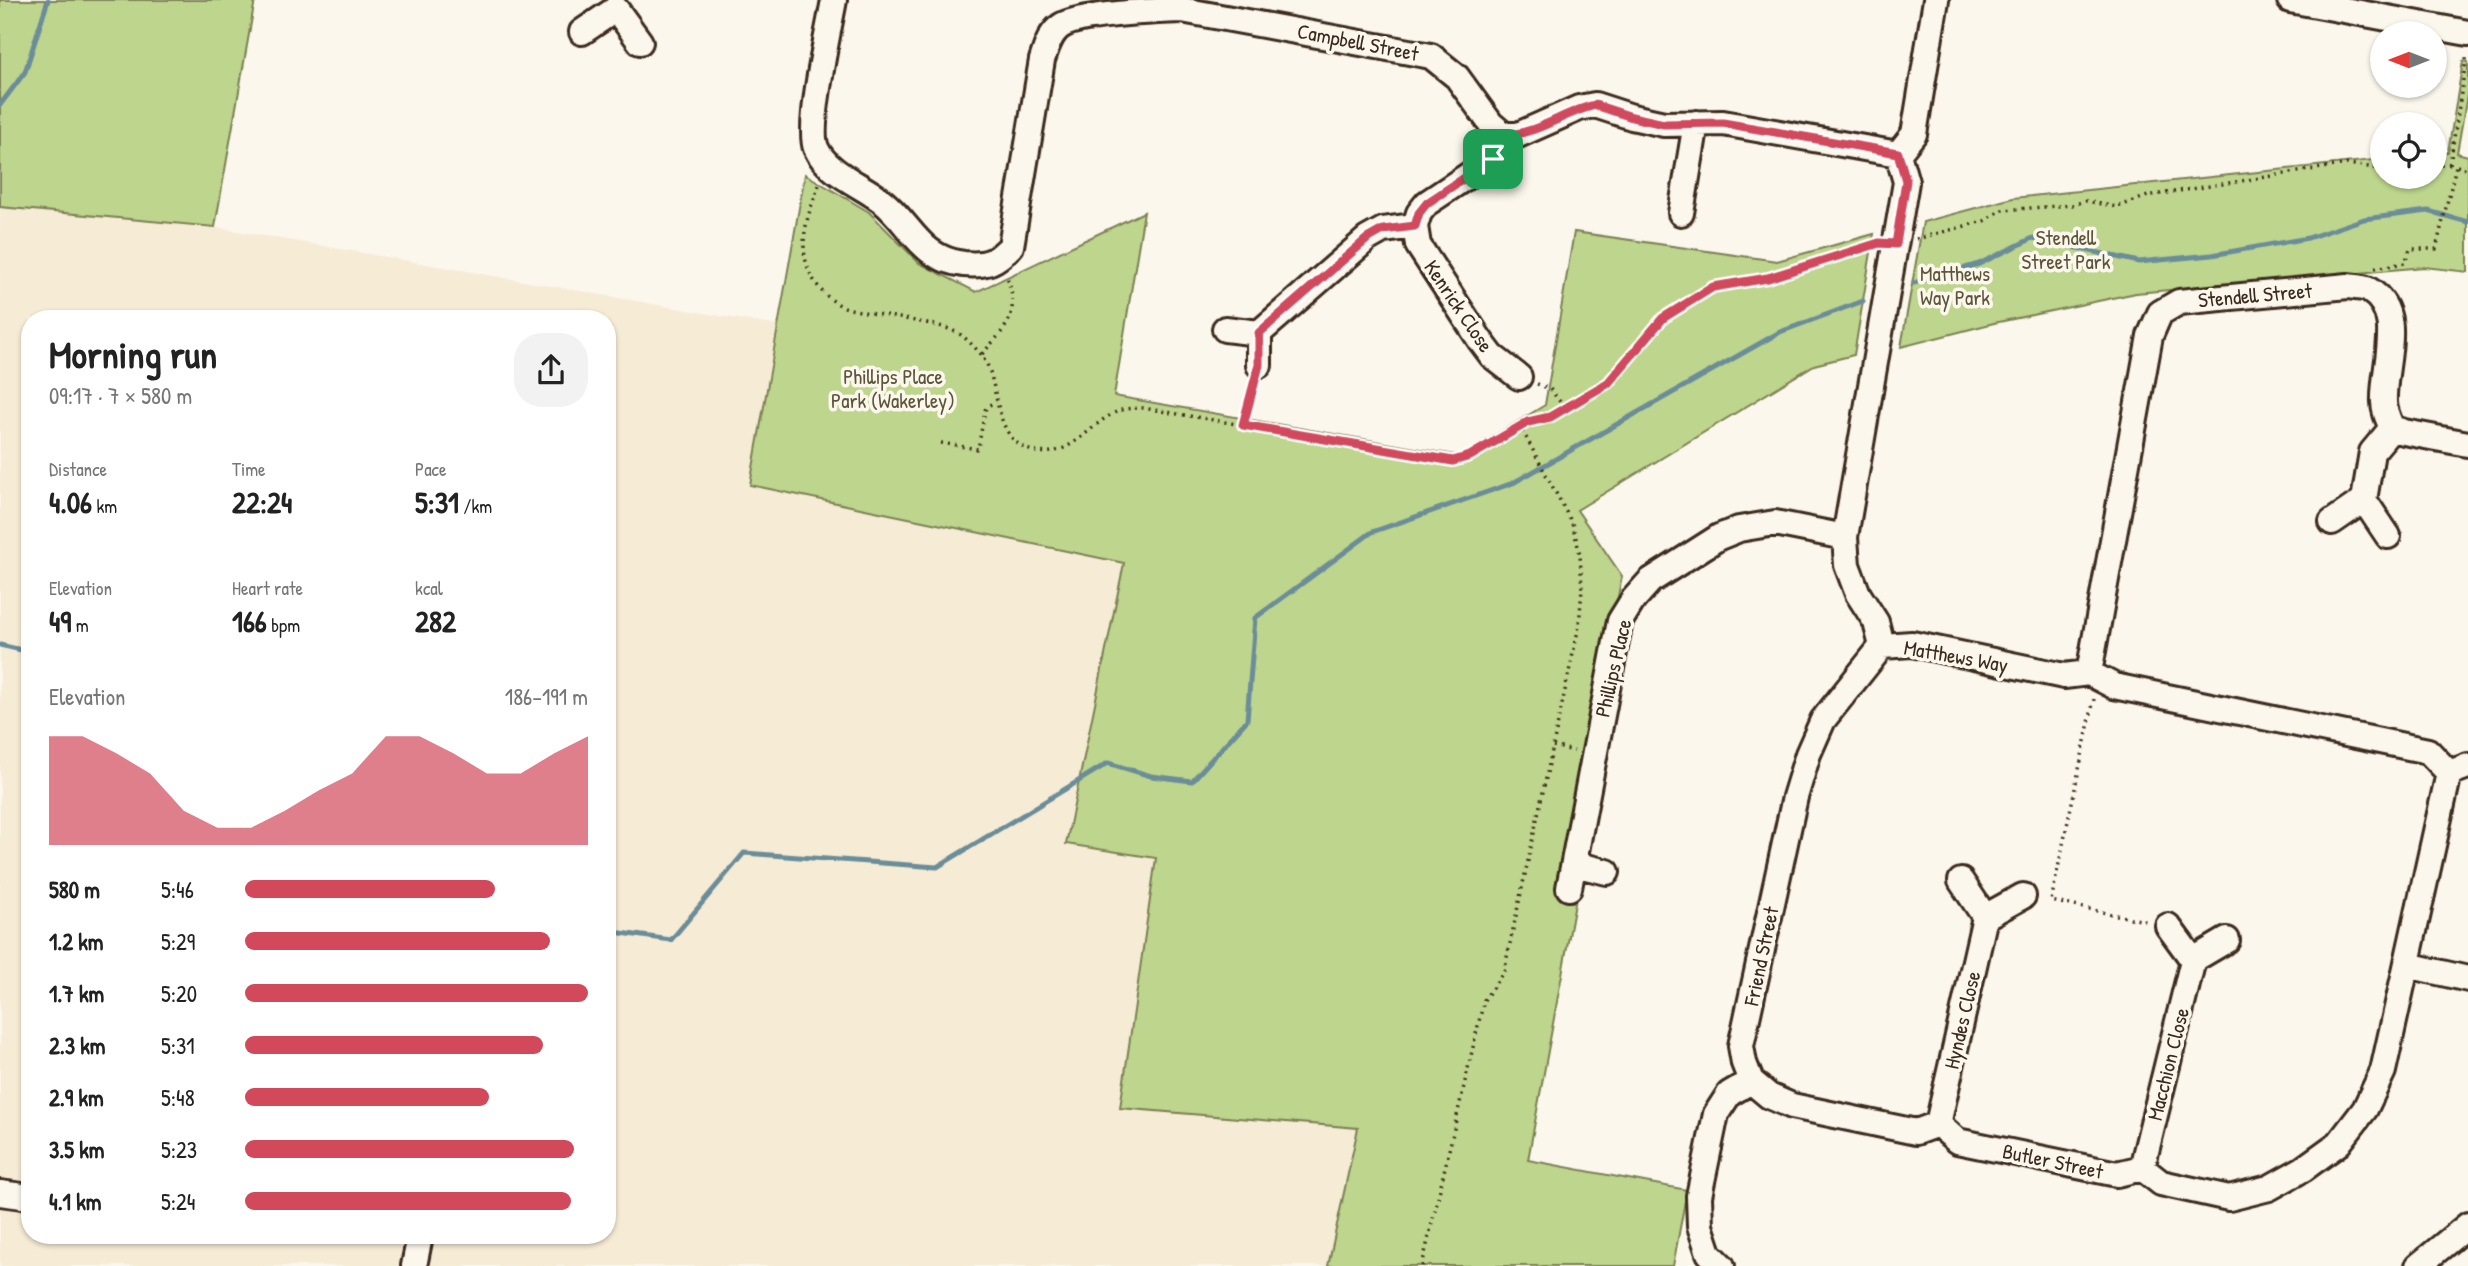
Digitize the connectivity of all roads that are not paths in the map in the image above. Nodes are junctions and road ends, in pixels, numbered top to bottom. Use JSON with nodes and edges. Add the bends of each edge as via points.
{"nodes":[{"id":1,"x":834,"y":0,"type":"edge"},
{"id":2,"x":1936,"y":0,"type":"edge"},
{"id":3,"x":2290,"y":0,"type":"edge"},
{"id":4,"x":617,"y":4,"type":"edge"},
{"id":5,"x":582,"y":32,"type":"dead end"},
{"id":6,"x":2468,"y":33,"type":"edge"},
{"id":7,"x":640,"y":42,"type":"dead end"},
{"id":8,"x":1696,"y":123,"type":"junction"},
{"id":9,"x":1504,"y":135,"type":"junction"},
{"id":10,"x":1898,"y":153,"type":"junction"},
{"id":11,"x":1681,"y":214,"type":"dead end"},
{"id":12,"x":1415,"y":226,"type":"junction"},
{"id":13,"x":1225,"y":329,"type":"dead end"},
{"id":14,"x":1259,"y":333,"type":"junction"},
{"id":15,"x":1259,"y":365,"type":"road end"},
{"id":16,"x":1519,"y":377,"type":"road end"},
{"id":17,"x":2392,"y":428,"type":"junction"},
{"id":18,"x":2468,"y":444,"type":"edge"},
{"id":19,"x":2364,"y":500,"type":"junction"},
{"id":20,"x":2332,"y":522,"type":"dead end"},
{"id":21,"x":1845,"y":537,"type":"junction"},
{"id":22,"x":2388,"y":537,"type":"dead end"},
{"id":23,"x":1882,"y":646,"type":"junction"},
{"id":24,"x":2094,"y":676,"type":"junction"},
{"id":25,"x":2459,"y":769,"type":"edge"},
{"id":26,"x":1607,"y":872,"type":"dead end"},
{"id":27,"x":1961,"y":881,"type":"dead end"},
{"id":28,"x":2023,"y":896,"type":"dead end"},
{"id":29,"x":1985,"y":917,"type":"junction"},
{"id":30,"x":2168,"y":926,"type":"road end"},
{"id":31,"x":2227,"y":940,"type":"dead end"},
{"id":32,"x":2193,"y":960,"type":"junction"},
{"id":33,"x":2407,"y":965,"type":"junction"},
{"id":34,"x":2468,"y":979,"type":"edge"},
{"id":35,"x":1751,"y":1081,"type":"junction"},
{"id":36,"x":1938,"y":1124,"type":"junction"},
{"id":37,"x":2143,"y":1168,"type":"junction"},
{"id":38,"x":0,"y":1193,"type":"edge"},
{"id":39,"x":21,"y":1196,"type":"edge"},
{"id":40,"x":2468,"y":1225,"type":"edge"},
{"id":41,"x":418,"y":1244,"type":"edge"},
{"id":42,"x":414,"y":1266,"type":"edge"},
{"id":43,"x":1722,"y":1266,"type":"edge"},
{"id":44,"x":2418,"y":1266,"type":"edge"}],
"edges":[{"from":1,"to":9,"type":"street","name":"Campbell Street","via":[[814,121],[816,147],[827,164],[883,202],[919,243],[953,262],[980,265],[999,258],[1011,246],[1042,60],[1060,27],[1078,20],[1182,10],[1431,56],[1457,77]]},
{"from":2,"to":10,"type":"street","via":[[1914,134]]},
{"from":3,"to":6,"type":"street"},
{"from":4,"to":5,"type":"street"},
{"from":4,"to":7,"type":"street"},
{"from":8,"to":9,"type":"street","via":[[1664,124],[1595,105],[1518,135]]},
{"from":8,"to":10,"type":"street","via":[[1723,123]]},
{"from":8,"to":11,"type":"street"},
{"from":9,"to":12,"type":"street","via":[[1493,159],[1427,203]]},
{"from":10,"to":21,"type":"street","name":"Matthews Way","via":[[1906,181]]},
{"from":12,"to":14,"type":"street","via":[[1383,230],[1367,239]]},
{"from":12,"to":16,"type":"street","name":"Kenrick Close","via":[[1418,245],[1480,340]]},
{"from":13,"to":14,"type":"street"},
{"from":14,"to":15,"type":"street"},
{"from":17,"to":18,"type":"street"},
{"from":17,"to":19,"type":"street","via":[[2372,452]]},
{"from":17,"to":24,"type":"street","name":"Stendell Street","via":[[2384,401],[2391,328],[2385,306],[2369,289],[2348,286],[2179,302],[2160,313],[2150,336]]},
{"from":19,"to":20,"type":"street"},
{"from":19,"to":22,"type":"street"},
{"from":21,"to":23,"type":"street","name":"Matthews Way","via":[[1847,565],[1876,622]]},
{"from":21,"to":26,"type":"street","name":"Phillips Place","via":[[1775,523],[1739,529],[1650,581],[1633,600],[1620,621],[1571,876]]},
{"from":23,"to":24,"type":"street","name":"Matthews Way","via":[[1912,644],[2064,676]]},
{"from":23,"to":35,"type":"street","name":"Friend Street","via":[[1823,720],[1795,797],[1741,1046]]},
{"from":24,"to":25,"type":"street","name":"Matthews Way","via":[[2114,686],[2428,751]]},
{"from":25,"to":33,"type":"street"},
{"from":27,"to":29,"type":"street"},
{"from":28,"to":29,"type":"street"},
{"from":29,"to":36,"type":"street","name":"Hyndes Close"},
{"from":30,"to":32,"type":"street"},
{"from":31,"to":32,"type":"street"},
{"from":32,"to":37,"type":"street","name":"Macchion Close"},
{"from":33,"to":34,"type":"street"},
{"from":33,"to":37,"type":"street","via":[[2383,1071],[2365,1109],[2339,1143],[2269,1188],[2229,1198],[2161,1184]]},
{"from":35,"to":36,"type":"street","via":[[1769,1097],[1792,1106],[1916,1132]]},
{"from":35,"to":43,"type":"street","via":[[1729,1094],[1716,1114],[1699,1196],[1700,1226],[1709,1253]]},
{"from":36,"to":37,"type":"street","name":"Butler Street","via":[[1957,1141],[2117,1174]]},
{"from":38,"to":39,"type":"street"},
{"from":40,"to":44,"type":"street"},
{"from":41,"to":42,"type":"street"}]}
